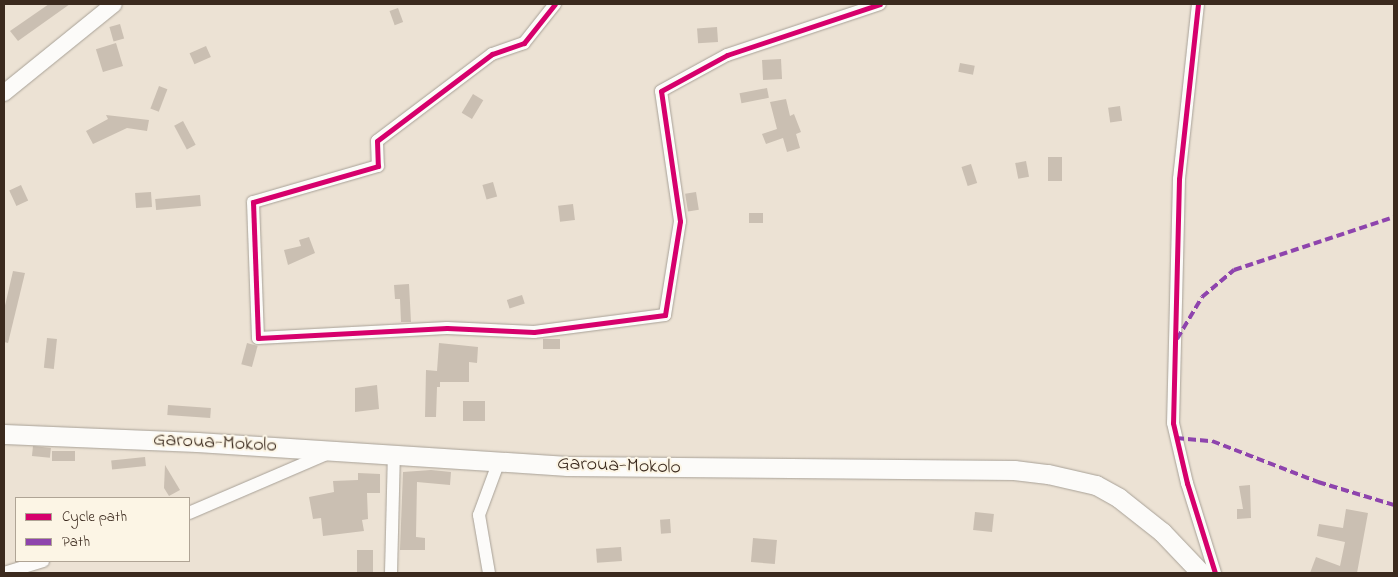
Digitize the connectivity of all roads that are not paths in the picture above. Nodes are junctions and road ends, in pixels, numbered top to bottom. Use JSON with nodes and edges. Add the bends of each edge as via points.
{"nodes":[{"id":1,"x":114,"y":4,"type":"edge"},
{"id":2,"x":555,"y":4,"type":"edge"},
{"id":3,"x":880,"y":4,"type":"edge"},
{"id":4,"x":1198,"y":4,"type":"edge"},
{"id":5,"x":4,"y":93,"type":"edge"},
{"id":6,"x":4,"y":434,"type":"edge"},
{"id":7,"x":336,"y":450,"type":"junction"},
{"id":8,"x":394,"y":454,"type":"junction"},
{"id":9,"x":499,"y":461,"type":"junction"},
{"id":10,"x":190,"y":513,"type":"edge"},
{"id":11,"x":41,"y":562,"type":"edge"},
{"id":12,"x":4,"y":573,"type":"edge"},
{"id":13,"x":392,"y":573,"type":"edge"},
{"id":14,"x":489,"y":573,"type":"edge"},
{"id":15,"x":1201,"y":573,"type":"edge"},
{"id":16,"x":1215,"y":573,"type":"edge"}],
"edges":[{"from":1,"to":5,"type":"main road"},
{"from":2,"to":3,"type":"street","via":[[524,42],[492,54],[377,141],[378,166],[253,202],[258,338],[448,328],[534,332],[665,315],[680,221],[661,90],[727,55]]},
{"from":4,"to":16,"type":"street","via":[[1179,179],[1174,423],[1186,483]]},
{"from":6,"to":7,"type":"main road","name":"Garoua-Mokolo"},
{"from":7,"to":8,"type":"main road","name":"Garoua-Mokolo"},
{"from":7,"to":10,"type":"street"},
{"from":8,"to":9,"type":"main road","name":"Garoua-Mokolo"},
{"from":8,"to":13,"type":"street"},
{"from":9,"to":14,"type":"street","via":[[479,515]]},
{"from":9,"to":15,"type":"main road","name":"Garoua-Mokolo","via":[[672,469],[1014,470],[1072,477],[1119,498],[1162,532]]},
{"from":11,"to":12,"type":"street"}]}
